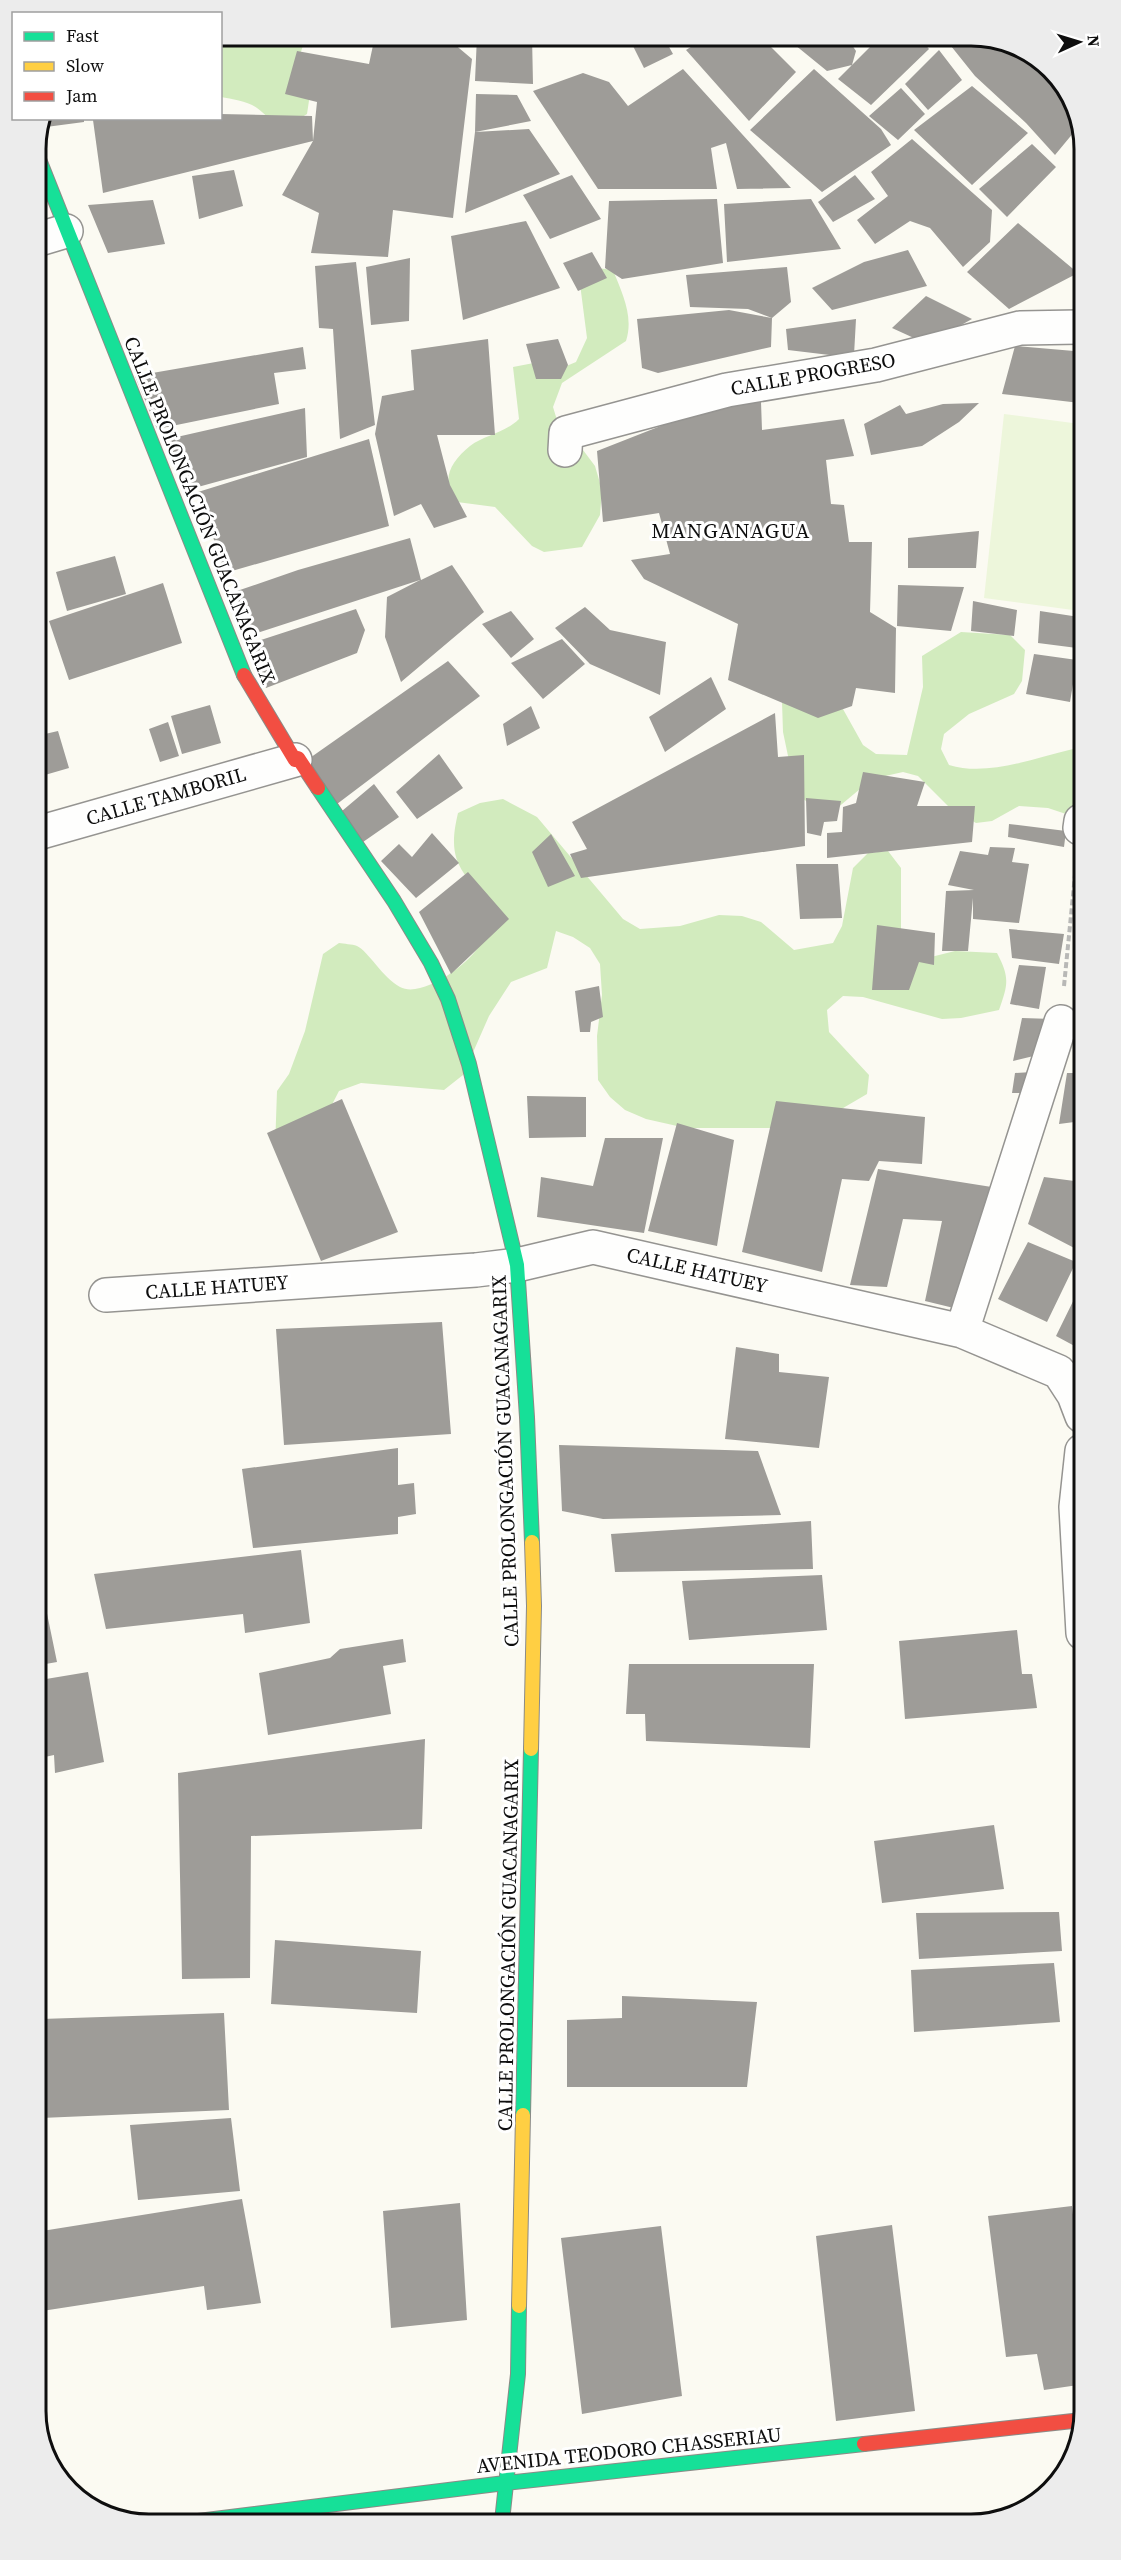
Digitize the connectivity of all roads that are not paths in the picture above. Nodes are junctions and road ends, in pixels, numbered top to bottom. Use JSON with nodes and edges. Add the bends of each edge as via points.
{"nodes":[{"id":1,"x":47,"y":213,"type":"edge"},
{"id":2,"x":51,"y":236,"type":"edge"},
{"id":3,"x":1074,"y":327,"type":"edge"},
{"id":4,"x":565,"y":450,"type":"dead end"},
{"id":5,"x":295,"y":760,"type":"junction"},
{"id":6,"x":47,"y":831,"type":"edge"},
{"id":7,"x":1061,"y":1022,"type":"road end"},
{"id":8,"x":517,"y":1265,"type":"junction"},
{"id":9,"x":106,"y":1295,"type":"dead end"},
{"id":10,"x":962,"y":1331,"type":"junction"},
{"id":11,"x":1074,"y":1395,"type":"edge"},
{"id":12,"x":1073,"y":2427,"type":"edge"},
{"id":13,"x":505,"y":2483,"type":"junction"},
{"id":14,"x":262,"y":2513,"type":"edge"},
{"id":15,"x":503,"y":2513,"type":"edge"}],
"edges":[{"from":1,"to":2,"type":"street","name":"CALLE PROLONGACIÓN GUACANAGARIX"},
{"from":2,"to":5,"type":"street","name":"CALLE PROLONGACIÓN GUACANAGARIX","via":[[241,670]]},
{"from":3,"to":4,"type":"street","name":"CALLE PROGRESO","via":[[1020,328],[876,365],[727,390],[566,433]]},
{"from":5,"to":6,"type":"street","name":"CALLE TAMBORIL"},
{"from":5,"to":8,"type":"street","name":"CALLE PROLONGACIÓN GUACANAGARIX","via":[[298,758],[389,893],[448,999],[469,1064]]},
{"from":7,"to":10,"type":"street"},
{"from":8,"to":9,"type":"street","name":"CALLE HATUEY"},
{"from":8,"to":10,"type":"street","name":"CALLE HATUEY","via":[[593,1247]]},
{"from":8,"to":13,"type":"street","name":"CALLE PROLONGACIÓN GUACANAGARIX","via":[[534,1606],[518,2374]]},
{"from":10,"to":11,"type":"street","name":"CALLE HATUEY","via":[[1059,1372]]},
{"from":12,"to":13,"type":"street","name":"AVENIDA TEODORO CHASSERIAU"},
{"from":13,"to":14,"type":"street","name":"AVENIDA TEODORO CHASSERIAU"},
{"from":13,"to":15,"type":"street","name":"CALLE PROLONGACIÓN GUACANAGARIX"}]}
